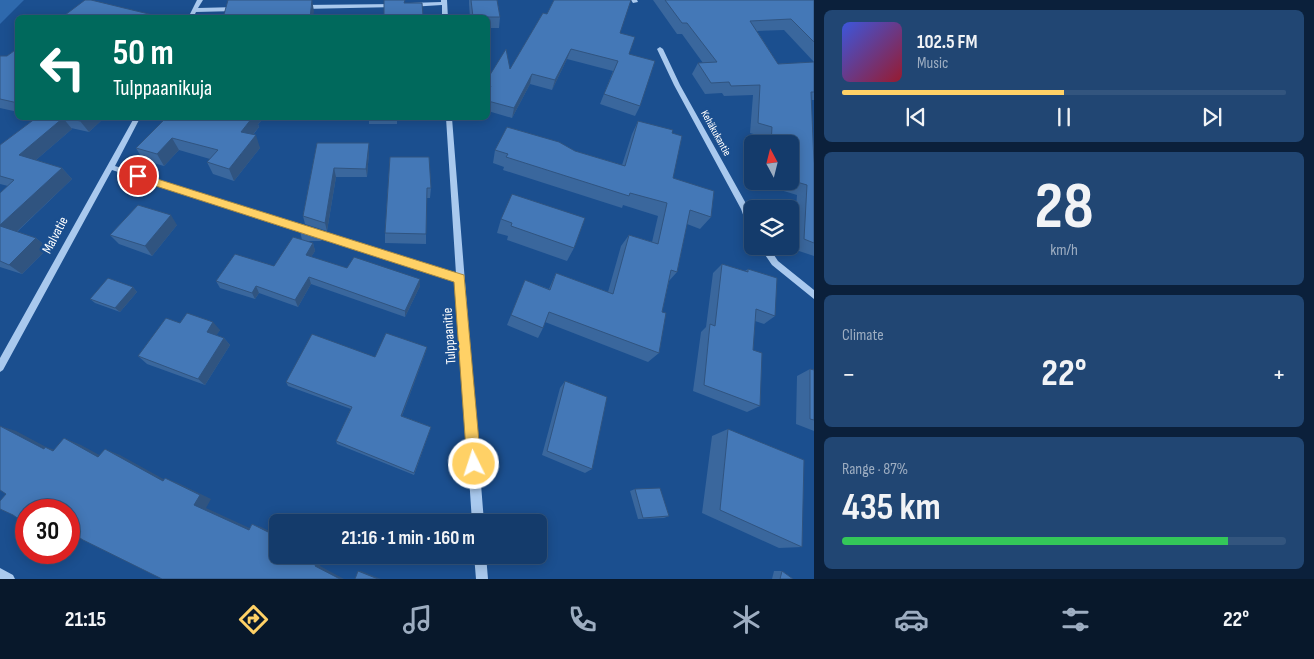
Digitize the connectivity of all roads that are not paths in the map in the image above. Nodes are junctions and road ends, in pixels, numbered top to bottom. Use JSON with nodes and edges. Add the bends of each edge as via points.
{"nodes":[{"id":1,"x":200,"y":0,"type":"edge"},
{"id":2,"x":444,"y":2,"type":"edge"},
{"id":3,"x":296,"y":7,"type":"edge"},
{"id":4,"x":240,"y":8,"type":"edge"},
{"id":5,"x":195,"y":10,"type":"junction"},
{"id":6,"x":192,"y":15,"type":"edge"},
{"id":7,"x":445,"y":15,"type":"edge"},
{"id":8,"x":660,"y":49,"type":"dead end"},
{"id":9,"x":136,"y":120,"type":"edge"},
{"id":10,"x":448,"y":120,"type":"edge"},
{"id":11,"x":111,"y":167,"type":"junction"},
{"id":12,"x":744,"y":207,"type":"edge"},
{"id":13,"x":769,"y":255,"type":"edge"},
{"id":14,"x":460,"y":279,"type":"junction"},
{"id":15,"x":814,"y":295,"type":"edge"},
{"id":16,"x":0,"y":367,"type":"edge"},
{"id":17,"x":477,"y":514,"type":"edge"},
{"id":18,"x":481,"y":564,"type":"edge"},
{"id":19,"x":0,"y":574,"type":"edge"},
{"id":20,"x":9,"y":579,"type":"edge"},
{"id":21,"x":482,"y":579,"type":"edge"}],
"edges":[{"from":1,"to":5,"type":"street"},
{"from":2,"to":3,"type":"street"},
{"from":2,"to":7,"type":"street"},
{"from":4,"to":5,"type":"street"},
{"from":5,"to":6,"type":"street"},
{"from":8,"to":12,"type":"street","name":"Kehäkukantie"},
{"from":9,"to":11,"type":"street","name":"Malvatie"},
{"from":10,"to":14,"type":"street","name":"Tulppaanitie"},
{"from":11,"to":14,"type":"street"},
{"from":11,"to":16,"type":"street","name":"Malvatie"},
{"from":13,"to":15,"type":"street"},
{"from":14,"to":17,"type":"street","name":"Tulppaanitie"},
{"from":18,"to":21,"type":"street"},
{"from":19,"to":20,"type":"street"}]}
